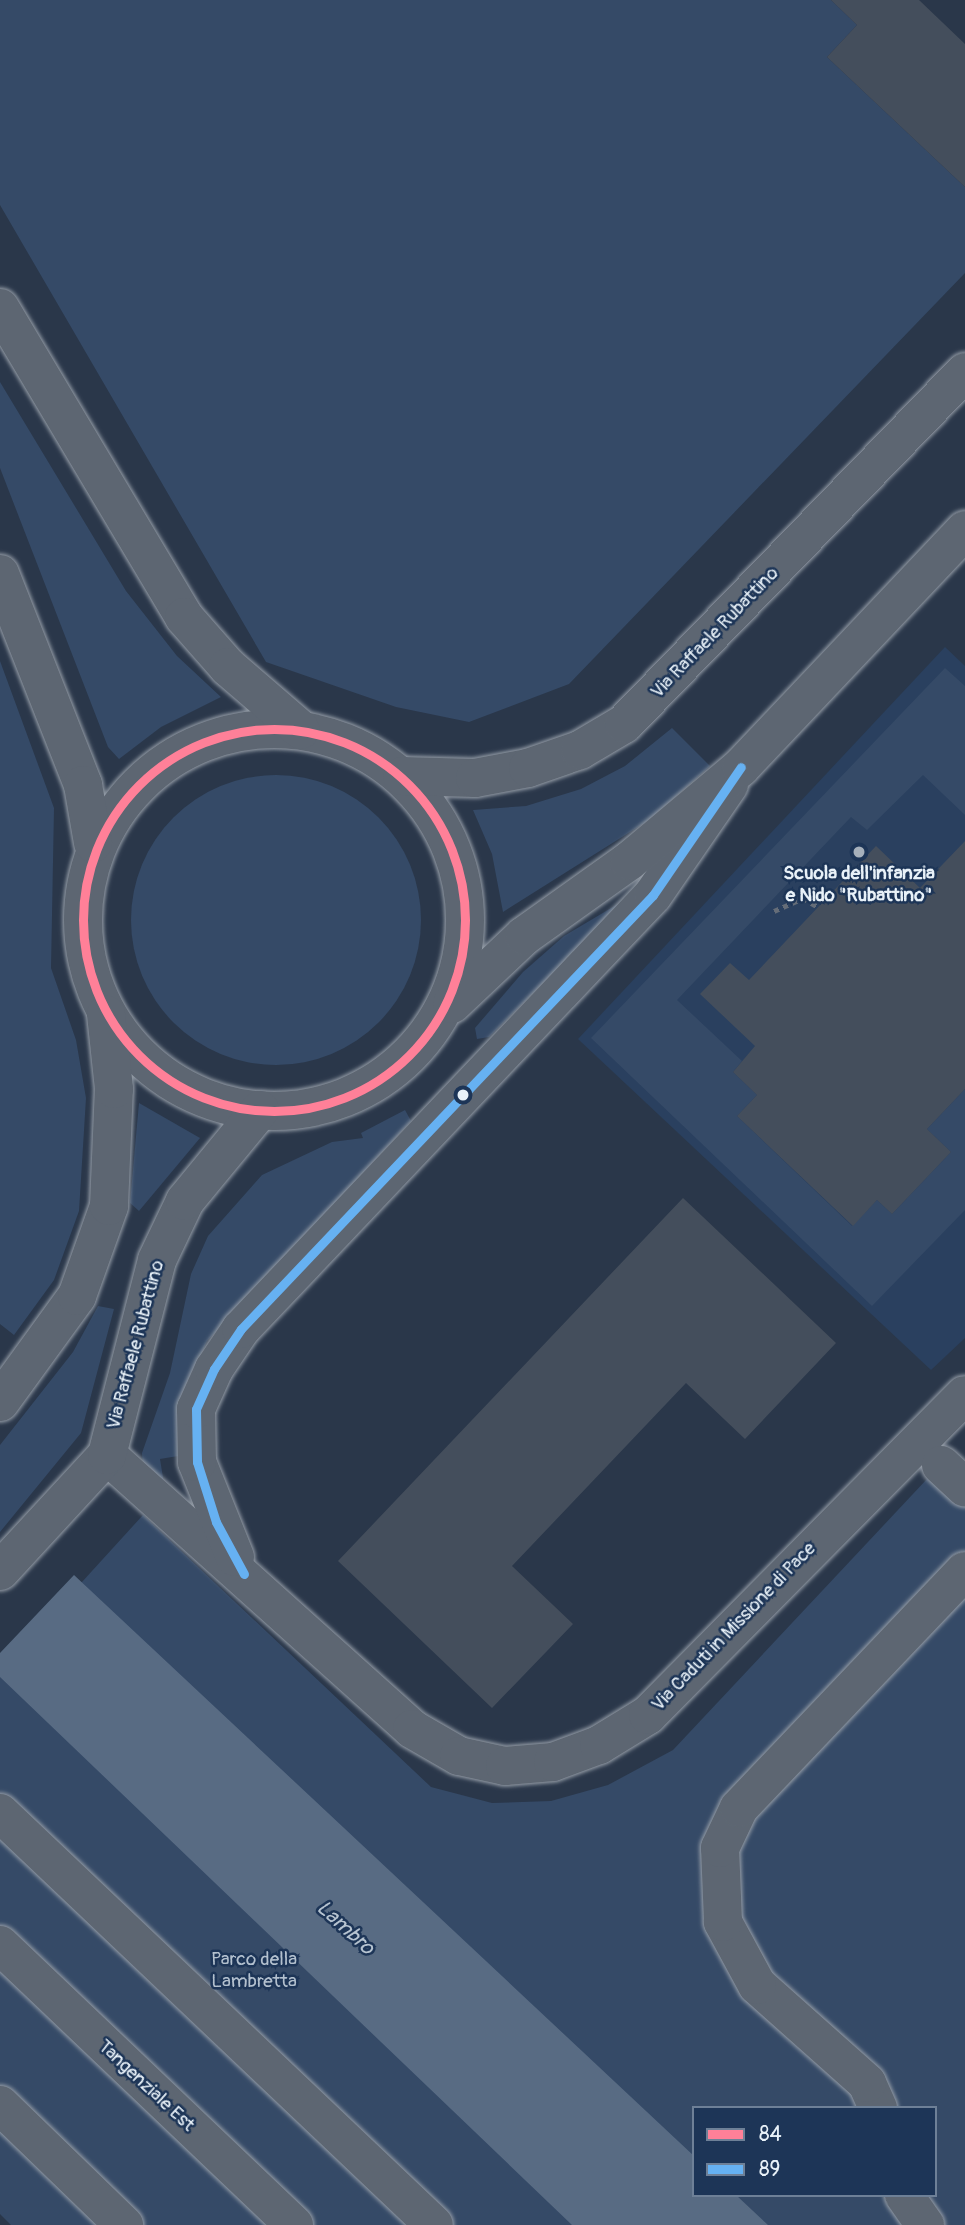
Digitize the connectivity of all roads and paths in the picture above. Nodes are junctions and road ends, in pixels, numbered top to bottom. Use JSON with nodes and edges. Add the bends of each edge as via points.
{"nodes":[{"id":1,"x":0,"y":308,"type":"edge"},
{"id":2,"x":965,"y":372,"type":"edge"},
{"id":3,"x":965,"y":530,"type":"edge"},
{"id":4,"x":0,"y":574,"type":"edge"},
{"id":5,"x":301,"y":730,"type":"junction"},
{"id":6,"x":741,"y":767,"type":"junction"},
{"id":7,"x":402,"y":776,"type":"junction"},
{"id":8,"x":93,"y":842,"type":"junction"},
{"id":9,"x":818,"y":907,"type":"dead end"},
{"id":10,"x":774,"y":911,"type":"dead end"},
{"id":11,"x":106,"y":1012,"type":"junction"},
{"id":12,"x":441,"y":1015,"type":"junction"},
{"id":13,"x":260,"y":1110,"type":"junction"},
{"id":14,"x":965,"y":1395,"type":"edge"},
{"id":15,"x":0,"y":1402,"type":"edge"},
{"id":16,"x":107,"y":1455,"type":"junction"},
{"id":17,"x":965,"y":1571,"type":"edge"},
{"id":18,"x":0,"y":1572,"type":"edge"},
{"id":19,"x":244,"y":1574,"type":"junction"},
{"id":20,"x":0,"y":1813,"type":"edge"},
{"id":21,"x":0,"y":1945,"type":"edge"},
{"id":22,"x":0,"y":2105,"type":"edge"},
{"id":23,"x":877,"y":2106,"type":"edge"},
{"id":24,"x":905,"y":2197,"type":"edge"},
{"id":25,"x":430,"y":2224,"type":"edge"},
{"id":26,"x":124,"y":2225,"type":"edge"},
{"id":27,"x":294,"y":2225,"type":"edge"},
{"id":28,"x":925,"y":2225,"type":"edge"}],
"edges":[{"from":1,"to":5,"type":"main road","via":[[184,617],[228,667]]},
{"from":2,"to":7,"type":"main road","name":"Via Raffaele Rubattino","via":[[624,724],[580,750],[528,768],[475,778]]},
{"from":3,"to":6,"type":"main road"},
{"from":4,"to":8,"type":"main road","via":[[83,785]]},
{"from":5,"to":7,"type":"main road","via":[[363,750]]},
{"from":5,"to":8,"type":"main road","via":[[247,730],[180,753],[141,782]]},
{"from":6,"to":12,"type":"main road","via":[[658,838],[524,936]]},
{"from":6,"to":19,"type":"main road","via":[[653,895],[241,1329],[214,1369],[196,1409],[197,1462],[216,1522]]},
{"from":7,"to":12,"type":"main road","via":[[445,833],[463,889],[464,948]]},
{"from":8,"to":11,"type":"main road","via":[[83,933]]},
{"from":9,"to":10,"type":"path","via":[[803,898]]},
{"from":11,"to":13,"type":"main road","via":[[134,1051],[171,1081],[214,1101]]},
{"from":11,"to":15,"type":"main road","via":[[114,1089],[109,1206],[77,1296]]},
{"from":12,"to":13,"type":"main road","via":[[403,1061],[354,1094],[308,1108]]},
{"from":13,"to":16,"type":"main road","name":"Via Raffaele Rubattino","via":[[186,1201],[157,1260]]},
{"from":14,"to":19,"type":"main road","name":"Via Caduti in Missione di Pace","via":[[648,1715],[599,1745],[553,1762],[505,1766],[459,1756],[412,1729]]},
{"from":16,"to":18,"type":"main road","name":"Via Raffaele Rubattino"},
{"from":16,"to":19,"type":"main road","name":"Via Caduti in Missione di Pace"},
{"from":17,"to":23,"type":"main road","via":[[739,1808],[720,1848],[723,1922],[757,1985],[867,2083]]},
{"from":20,"to":25,"type":"main road"},
{"from":21,"to":27,"type":"main road","name":"Tangenziale Est"},
{"from":22,"to":26,"type":"main road"},
{"from":24,"to":28,"type":"main road"}]}
